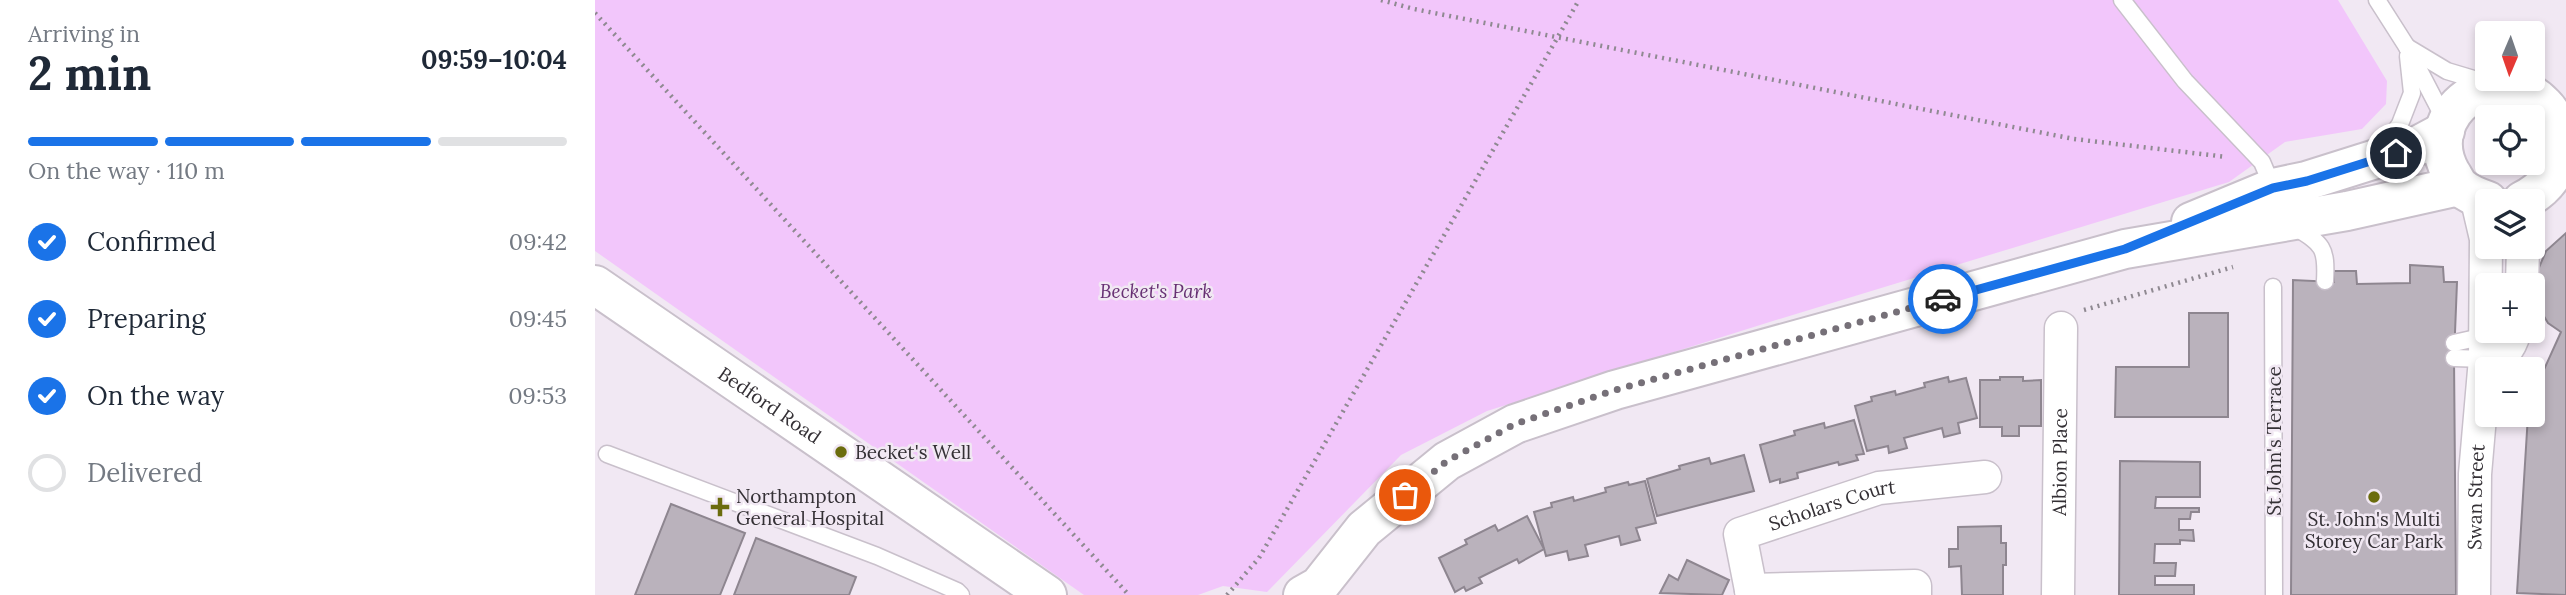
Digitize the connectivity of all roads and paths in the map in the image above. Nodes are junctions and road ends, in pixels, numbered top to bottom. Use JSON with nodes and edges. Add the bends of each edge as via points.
{"nodes":[{"id":1,"x":1381,"y":0,"type":"edge"},
{"id":2,"x":1579,"y":0,"type":"edge"},
{"id":3,"x":2122,"y":0,"type":"edge"},
{"id":4,"x":2377,"y":0,"type":"edge"},
{"id":5,"x":595,"y":13,"type":"edge"},
{"id":6,"x":1558,"y":36,"type":"junction"},
{"id":7,"x":2407,"y":47,"type":"junction"},
{"id":8,"x":2475,"y":79,"type":"edge"},
{"id":9,"x":2480,"y":91,"type":"edge"},
{"id":10,"x":2525,"y":91,"type":"edge"},
{"id":11,"x":2559,"y":111,"type":"edge"},
{"id":12,"x":2446,"y":128,"type":"junction"},
{"id":13,"x":2375,"y":160,"type":"junction"},
{"id":14,"x":2563,"y":160,"type":"edge"},
{"id":15,"x":2541,"y":189,"type":"edge"},
{"id":16,"x":2273,"y":191,"type":"junction"},
{"id":17,"x":2474,"y":194,"type":"edge"},
{"id":18,"x":2242,"y":264,"type":"dead end"},
{"id":19,"x":2325,"y":281,"type":"dead end"},
{"id":20,"x":595,"y":285,"type":"edge"},
{"id":21,"x":2273,"y":288,"type":"dead end"},
{"id":22,"x":2061,"y":328,"type":"joint"},
{"id":23,"x":2479,"y":345,"type":"edge"},
{"id":24,"x":607,"y":454,"type":"dead end"},
{"id":25,"x":1985,"y":477,"type":"dead end"},
{"id":26,"x":2468,"y":583,"type":"edge"},
{"id":27,"x":1314,"y":592,"type":"edge"},
{"id":28,"x":1752,"y":593,"type":"edge"},
{"id":29,"x":961,"y":595,"type":"edge"},
{"id":30,"x":1047,"y":595,"type":"edge"},
{"id":31,"x":1129,"y":595,"type":"edge"},
{"id":32,"x":1227,"y":595,"type":"edge"},
{"id":33,"x":1915,"y":595,"type":"edge"},
{"id":34,"x":2058,"y":595,"type":"edge"},
{"id":35,"x":2274,"y":595,"type":"edge"}],
"edges":[{"from":1,"to":6,"type":"path"},
{"from":2,"to":6,"type":"path"},
{"from":3,"to":16,"type":"lane"},
{"from":4,"to":7,"type":"lane"},
{"from":5,"to":31,"type":"path"},
{"from":6,"to":16,"type":"path","via":[[2074,139]]},
{"from":6,"to":32,"type":"path","via":[[1259,558]]},
{"from":7,"to":8,"type":"lane","via":[[2447,71]]},
{"from":7,"to":12,"type":"lane"},
{"from":7,"to":13,"type":"lane","via":[[2411,93],[2400,124]]},
{"from":9,"to":12,"type":"main road","via":[[2459,104]]},
{"from":10,"to":11,"type":"main road"},
{"from":11,"to":14,"type":"main road"},
{"from":12,"to":13,"type":"main road","via":[[2417,146]]},
{"from":12,"to":17,"type":"main road","via":[[2445,162]]},
{"from":13,"to":16,"type":"main road"},
{"from":14,"to":15,"type":"main road"},
{"from":16,"to":17,"type":"main road","via":[[2356,209]]},
{"from":16,"to":19,"type":"lane","via":[[2319,242],[2326,261]]},
{"from":16,"to":27,"type":"main road","via":[[2125,249],[1615,390],[1515,424],[1447,461],[1364,528]]},
{"from":17,"to":23,"type":"street","name":"Swan Street","via":[[2486,239]]},
{"from":18,"to":22,"type":"path","via":[[2060,317]]},
{"from":20,"to":30,"type":"main road","name":"Bedford Road"},
{"from":21,"to":35,"type":"lane","name":"St John's Terrace"},
{"from":22,"to":34,"type":"street","name":"Albion Place"},
{"from":23,"to":26,"type":"street","name":"Swan Street"},
{"from":24,"to":29,"type":"lane","via":[[877,556]]},
{"from":25,"to":28,"type":"street","name":"Scholars Court","via":[[1879,488],[1740,534]]},
{"from":28,"to":33,"type":"street","name":"Scholars Court","via":[[1915,586]]}]}
